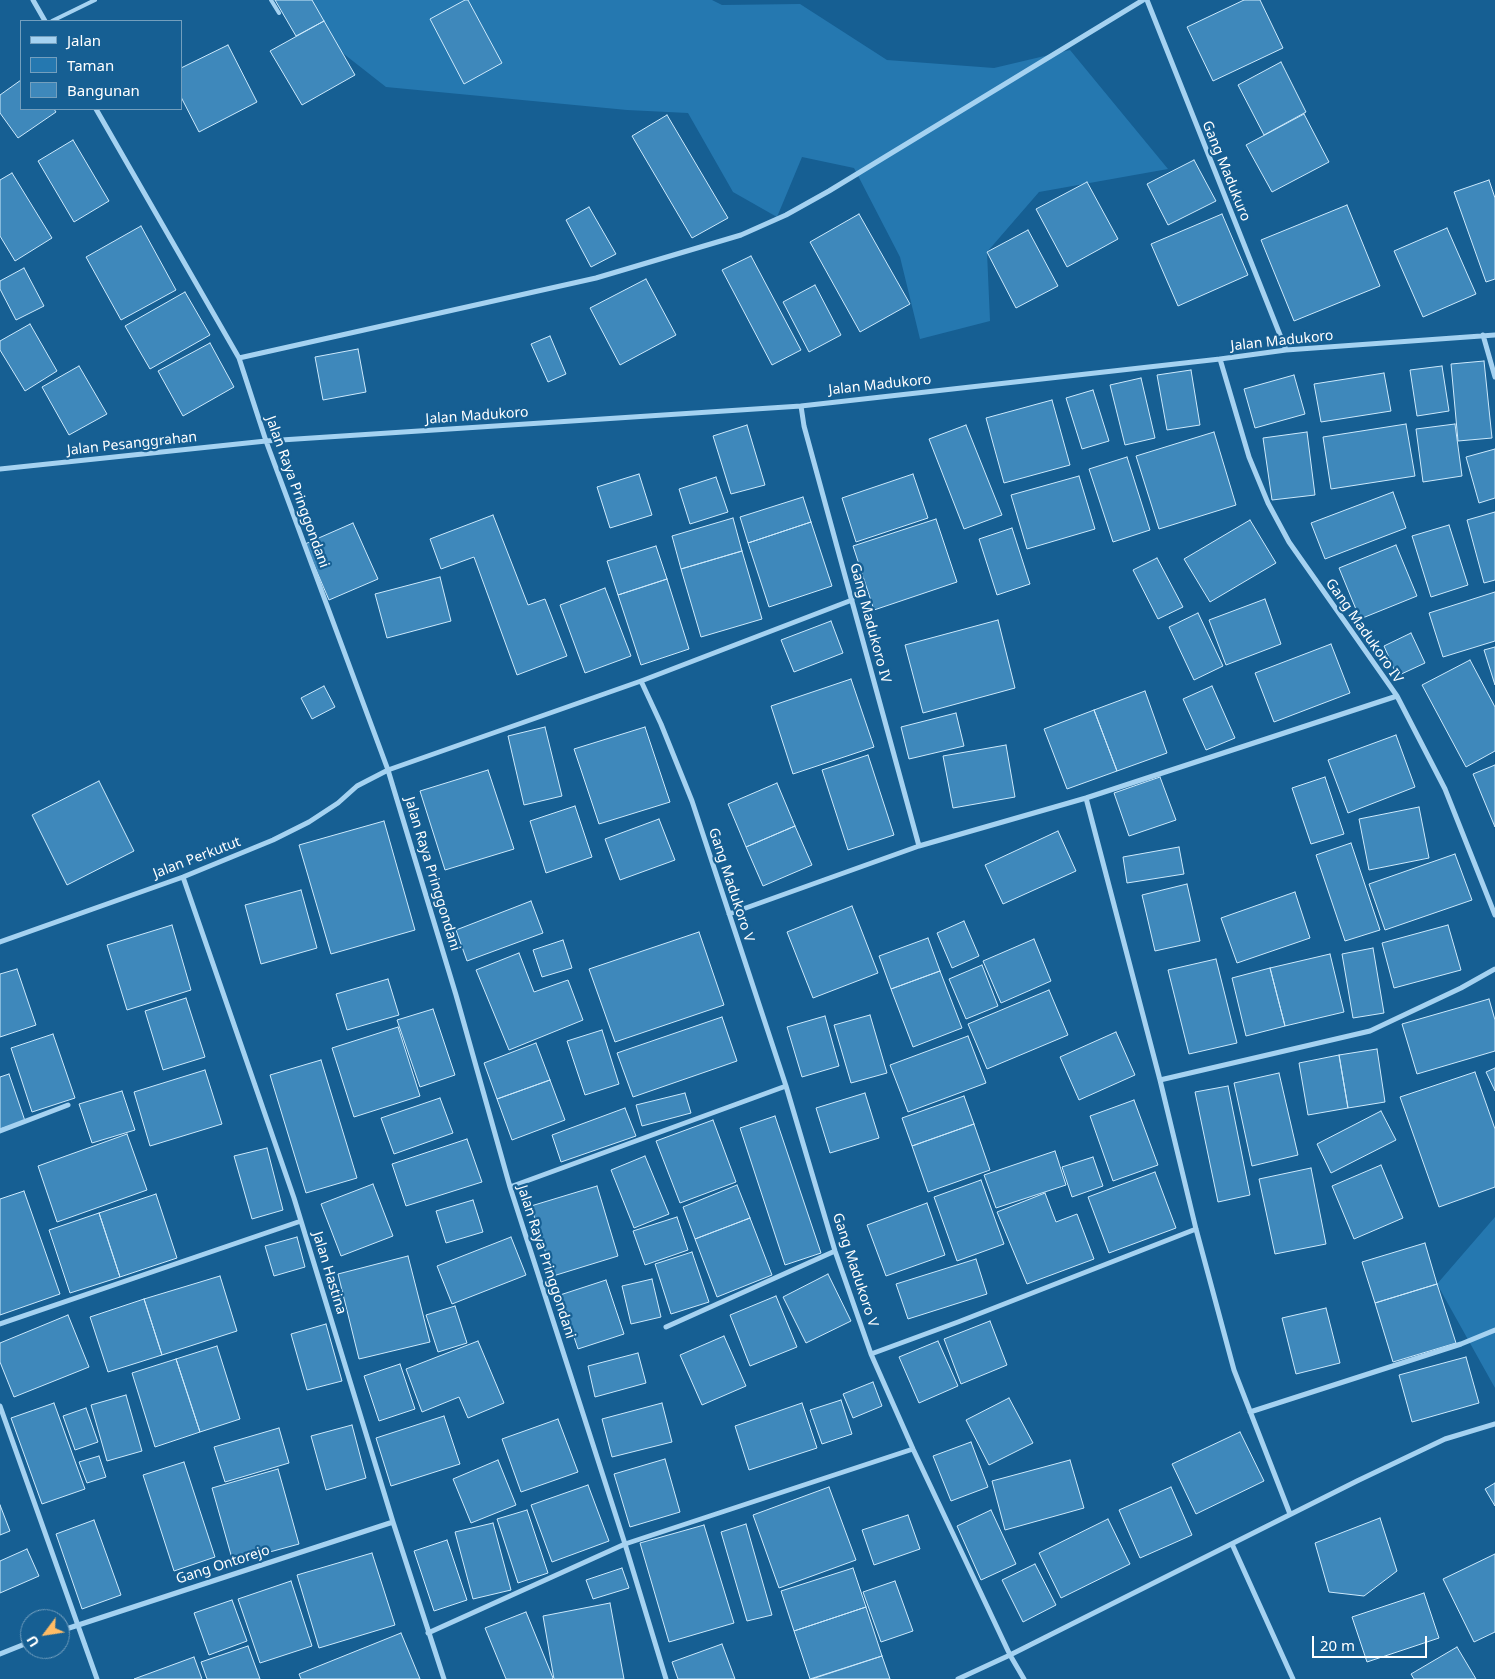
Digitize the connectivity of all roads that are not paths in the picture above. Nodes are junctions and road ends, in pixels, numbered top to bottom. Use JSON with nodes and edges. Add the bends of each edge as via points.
{"nodes":[{"id":1,"x":33,"y":0,"type":"edge"},
{"id":2,"x":95,"y":0,"type":"edge"},
{"id":3,"x":271,"y":0,"type":"edge"},
{"id":4,"x":1143,"y":0,"type":"edge"},
{"id":5,"x":1147,"y":0,"type":"edge"},
{"id":6,"x":279,"y":13,"type":"dead end"},
{"id":7,"x":45,"y":20,"type":"edge"},
{"id":8,"x":54,"y":20,"type":"edge"},
{"id":9,"x":97,"y":110,"type":"edge"},
{"id":10,"x":1495,"y":335,"type":"edge"},
{"id":11,"x":1483,"y":336,"type":"junction"},
{"id":12,"x":1286,"y":350,"type":"junction"},
{"id":13,"x":239,"y":358,"type":"junction"},
{"id":14,"x":1220,"y":359,"type":"junction"},
{"id":15,"x":1495,"y":377,"type":"edge"},
{"id":16,"x":801,"y":406,"type":"junction"},
{"id":17,"x":266,"y":441,"type":"junction"},
{"id":18,"x":0,"y":469,"type":"edge"},
{"id":19,"x":852,"y":600,"type":"junction"},
{"id":20,"x":640,"y":682,"type":"junction"},
{"id":21,"x":1397,"y":696,"type":"junction"},
{"id":22,"x":388,"y":770,"type":"junction"},
{"id":23,"x":1086,"y":798,"type":"junction"},
{"id":24,"x":919,"y":846,"type":"junction"},
{"id":25,"x":183,"y":877,"type":"junction"},
{"id":26,"x":729,"y":914,"type":"junction"},
{"id":27,"x":1495,"y":914,"type":"edge"},
{"id":28,"x":0,"y":942,"type":"edge"},
{"id":29,"x":1495,"y":969,"type":"edge"},
{"id":30,"x":1160,"y":1080,"type":"junction"},
{"id":31,"x":786,"y":1086,"type":"junction"},
{"id":32,"x":68,"y":1105,"type":"dead end"},
{"id":33,"x":0,"y":1131,"type":"edge"},
{"id":34,"x":510,"y":1187,"type":"junction"},
{"id":35,"x":301,"y":1221,"type":"junction"},
{"id":36,"x":1196,"y":1229,"type":"junction"},
{"id":37,"x":836,"y":1251,"type":"junction"},
{"id":38,"x":0,"y":1324,"type":"edge"},
{"id":39,"x":666,"y":1326,"type":"dead end"},
{"id":40,"x":1495,"y":1330,"type":"edge"},
{"id":41,"x":871,"y":1354,"type":"junction"},
{"id":42,"x":0,"y":1407,"type":"edge"},
{"id":43,"x":1250,"y":1412,"type":"junction"},
{"id":44,"x":1495,"y":1424,"type":"edge"},
{"id":45,"x":913,"y":1450,"type":"junction"},
{"id":46,"x":1290,"y":1514,"type":"junction"},
{"id":47,"x":393,"y":1522,"type":"junction"},
{"id":48,"x":625,"y":1544,"type":"junction"},
{"id":49,"x":1232,"y":1544,"type":"junction"},
{"id":50,"x":78,"y":1624,"type":"junction"},
{"id":51,"x":70,"y":1627,"type":"edge"},
{"id":52,"x":428,"y":1633,"type":"junction"},
{"id":53,"x":20,"y":1646,"type":"edge"},
{"id":54,"x":0,"y":1654,"type":"edge"},
{"id":55,"x":1010,"y":1655,"type":"junction"},
{"id":56,"x":97,"y":1679,"type":"edge"},
{"id":57,"x":444,"y":1679,"type":"edge"},
{"id":58,"x":666,"y":1679,"type":"edge"},
{"id":59,"x":958,"y":1679,"type":"edge"},
{"id":60,"x":1024,"y":1679,"type":"edge"},
{"id":61,"x":1293,"y":1679,"type":"edge"}],
"edges":[{"from":1,"to":7,"type":"street"},
{"from":2,"to":8,"type":"lane"},
{"from":3,"to":6,"type":"lane"},
{"from":4,"to":13,"type":"street","via":[[829,192],[741,235],[596,278]]},
{"from":5,"to":12,"type":"street","name":"Gang Madukuro"},
{"from":9,"to":13,"type":"street","name":"Jalan Raya Pringgondani"},
{"from":10,"to":11,"type":"street","name":"Jalan Madukoro"},
{"from":11,"to":12,"type":"street","name":"Jalan Madukoro"},
{"from":11,"to":15,"type":"street"},
{"from":12,"to":14,"type":"street","name":"Jalan Madukoro"},
{"from":13,"to":17,"type":"street","name":"Jalan Raya Pringgondani"},
{"from":14,"to":16,"type":"street","name":"Jalan Madukoro"},
{"from":14,"to":21,"type":"street","name":"Gang Madukoro IV","via":[[1249,457],[1268,503],[1289,542]]},
{"from":16,"to":17,"type":"street","name":"Jalan Madukoro"},
{"from":16,"to":19,"type":"street","name":"Gang Madukoro IV"},
{"from":17,"to":18,"type":"street","name":"Jalan Pesanggrahan"},
{"from":17,"to":22,"type":"street","name":"Jalan Raya Pringgondani"},
{"from":19,"to":20,"type":"street"},
{"from":19,"to":24,"type":"street","name":"Gang Madukoro IV"},
{"from":20,"to":22,"type":"street"},
{"from":20,"to":26,"type":"street","name":"Gang Madukoro V","via":[[692,801]]},
{"from":21,"to":23,"type":"street"},
{"from":21,"to":27,"type":"street","name":"Gang Madukoro IV","via":[[1445,789]]},
{"from":22,"to":25,"type":"street","name":"Jalan Perkutut","via":[[358,786],[309,822]]},
{"from":22,"to":34,"type":"street","name":"Jalan Raya Pringgondani"},
{"from":23,"to":24,"type":"street"},
{"from":23,"to":30,"type":"street"},
{"from":24,"to":26,"type":"street"},
{"from":25,"to":28,"type":"street","name":"Jalan Perkutut"},
{"from":25,"to":35,"type":"street","name":"Jalan Hastina"},
{"from":26,"to":31,"type":"street","name":"Gang Madukoro V"},
{"from":29,"to":30,"type":"street","via":[[1370,1030]]},
{"from":30,"to":36,"type":"street"},
{"from":31,"to":34,"type":"street"},
{"from":31,"to":37,"type":"street","name":"Gang Madukoro V"},
{"from":32,"to":33,"type":"street"},
{"from":34,"to":48,"type":"street","name":"Jalan Raya Pringgondani"},
{"from":35,"to":38,"type":"street"},
{"from":35,"to":47,"type":"street","name":"Jalan Hastina"},
{"from":36,"to":41,"type":"street"},
{"from":36,"to":43,"type":"street","via":[[1234,1370]]},
{"from":37,"to":39,"type":"street"},
{"from":37,"to":41,"type":"street","name":"Gang Madukoro V"},
{"from":40,"to":43,"type":"street","via":[[1462,1344]]},
{"from":41,"to":45,"type":"street","name":"Gang Madukoro V"},
{"from":42,"to":50,"type":"street"},
{"from":43,"to":46,"type":"street"},
{"from":44,"to":46,"type":"street","via":[[1444,1439]]},
{"from":45,"to":48,"type":"street"},
{"from":45,"to":55,"type":"street","name":"Gang Madukoro V"},
{"from":46,"to":49,"type":"street"},
{"from":47,"to":50,"type":"street","name":"Gang Ontorejo"},
{"from":47,"to":52,"type":"street","name":"Jalan Hastina"},
{"from":48,"to":52,"type":"street"},
{"from":48,"to":58,"type":"street","name":"Jalan Raya Pringgondani"},
{"from":49,"to":55,"type":"street"},
{"from":49,"to":61,"type":"street"},
{"from":50,"to":51,"type":"street","name":"Gang Ontorejo"},
{"from":50,"to":56,"type":"street"},
{"from":52,"to":57,"type":"street","name":"Jalan Hastina"},
{"from":53,"to":54,"type":"street"},
{"from":55,"to":59,"type":"street"},
{"from":55,"to":60,"type":"street","name":"Gang Madukoro V"}]}
